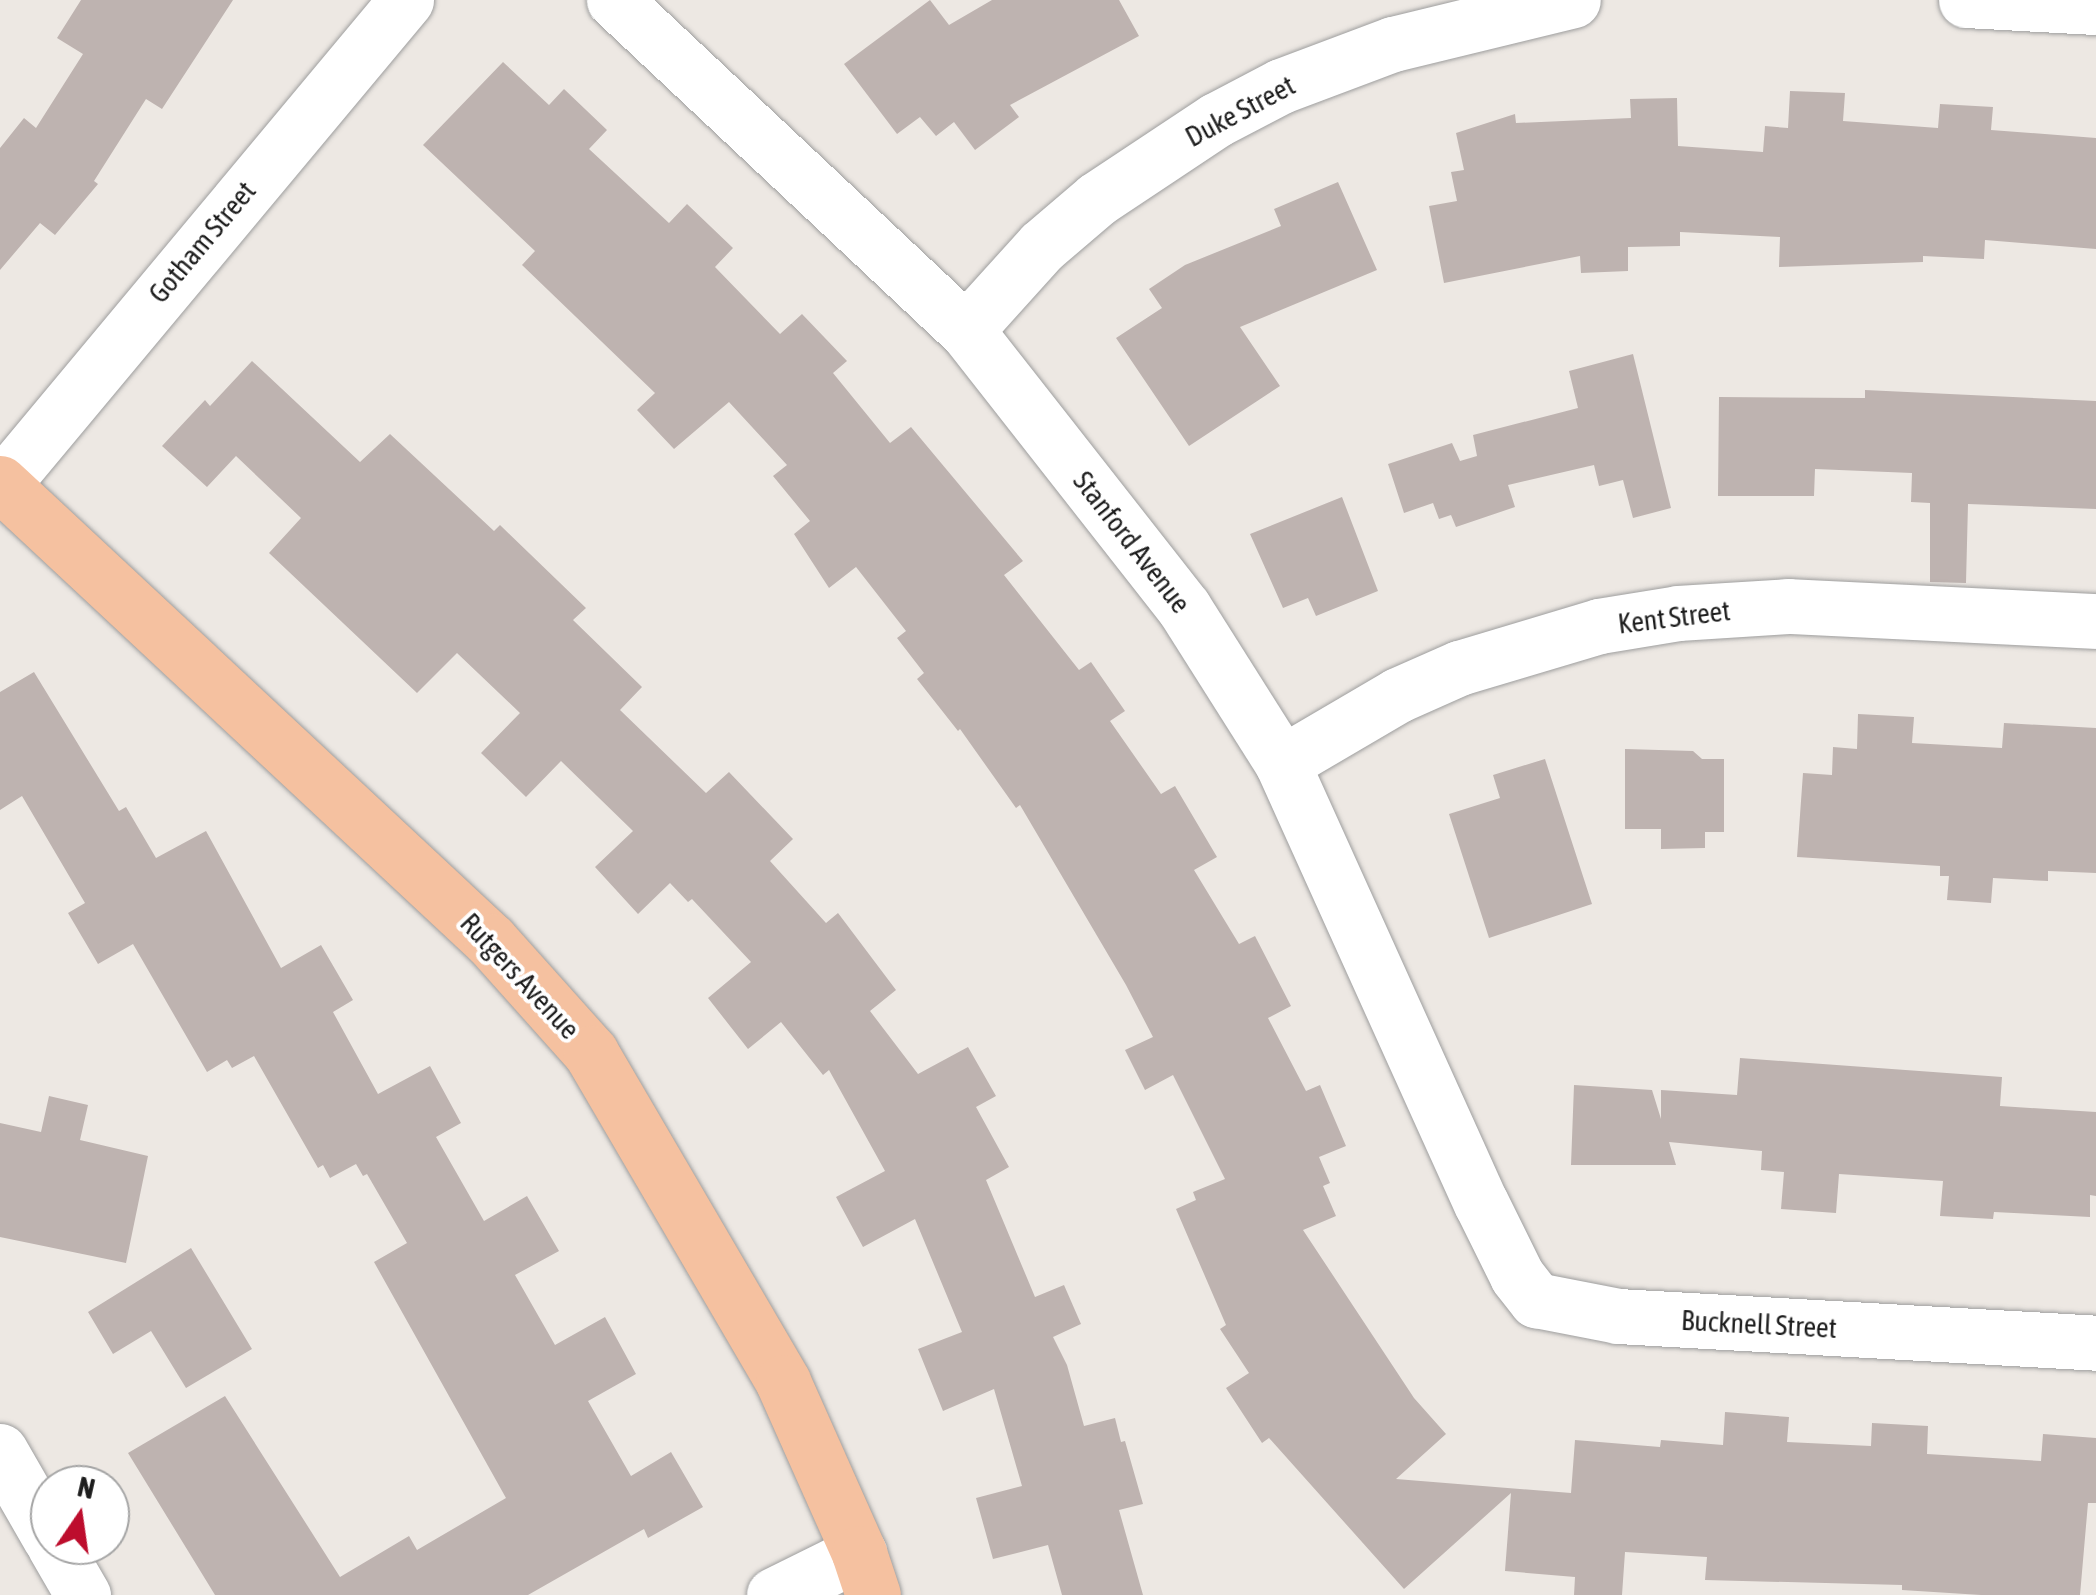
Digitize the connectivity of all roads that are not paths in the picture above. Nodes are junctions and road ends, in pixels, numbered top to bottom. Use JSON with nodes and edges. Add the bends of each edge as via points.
{"nodes":[{"id":1,"x":406,"y":0,"type":"edge"},
{"id":2,"x":614,"y":0,"type":"edge"},
{"id":3,"x":1573,"y":0,"type":"edge"},
{"id":4,"x":1966,"y":0,"type":"edge"},
{"id":5,"x":2096,"y":6,"type":"edge"},
{"id":6,"x":966,"y":330,"type":"junction"},
{"id":7,"x":1,"y":485,"type":"edge"},
{"id":8,"x":2096,"y":622,"type":"edge"},
{"id":9,"x":1282,"y":763,"type":"junction"},
{"id":10,"x":1481,"y":1203,"type":"joint"},
{"id":11,"x":2096,"y":1344,"type":"edge"},
{"id":12,"x":0,"y":1452,"type":"edge"},
{"id":13,"x":30,"y":1504,"type":"edge"},
{"id":14,"x":66,"y":1565,"type":"edge"},
{"id":15,"x":866,"y":1574,"type":"edge"},
{"id":16,"x":83,"y":1595,"type":"edge"},
{"id":17,"x":774,"y":1595,"type":"edge"}],
"edges":[{"from":1,"to":7,"type":"street","name":"Gotham Street"},
{"from":2,"to":6,"type":"street","name":"Stanford Avenue"},
{"from":3,"to":6,"type":"street","name":"Duke Street","via":[[1393,44],[1281,86],[1216,120],[1097,199],[1042,246]]},
{"from":4,"to":5,"type":"street"},
{"from":6,"to":9,"type":"street","name":"Stanford Avenue","via":[[1184,608]]},
{"from":7,"to":15,"type":"main road","name":"Rutgers Avenue","via":[[482,933],[591,1054],[783,1382]]},
{"from":8,"to":9,"type":"street","name":"Kent Street","via":[[1788,606],[1600,626],[1444,675]]},
{"from":9,"to":10,"type":"street","name":"Stanford Avenue"},
{"from":10,"to":11,"type":"street","name":"Bucknell Street","via":[[1516,1276],[1536,1300],[1618,1316]]},
{"from":12,"to":13,"type":"street"},
{"from":14,"to":16,"type":"street"},
{"from":15,"to":17,"type":"street"}]}
